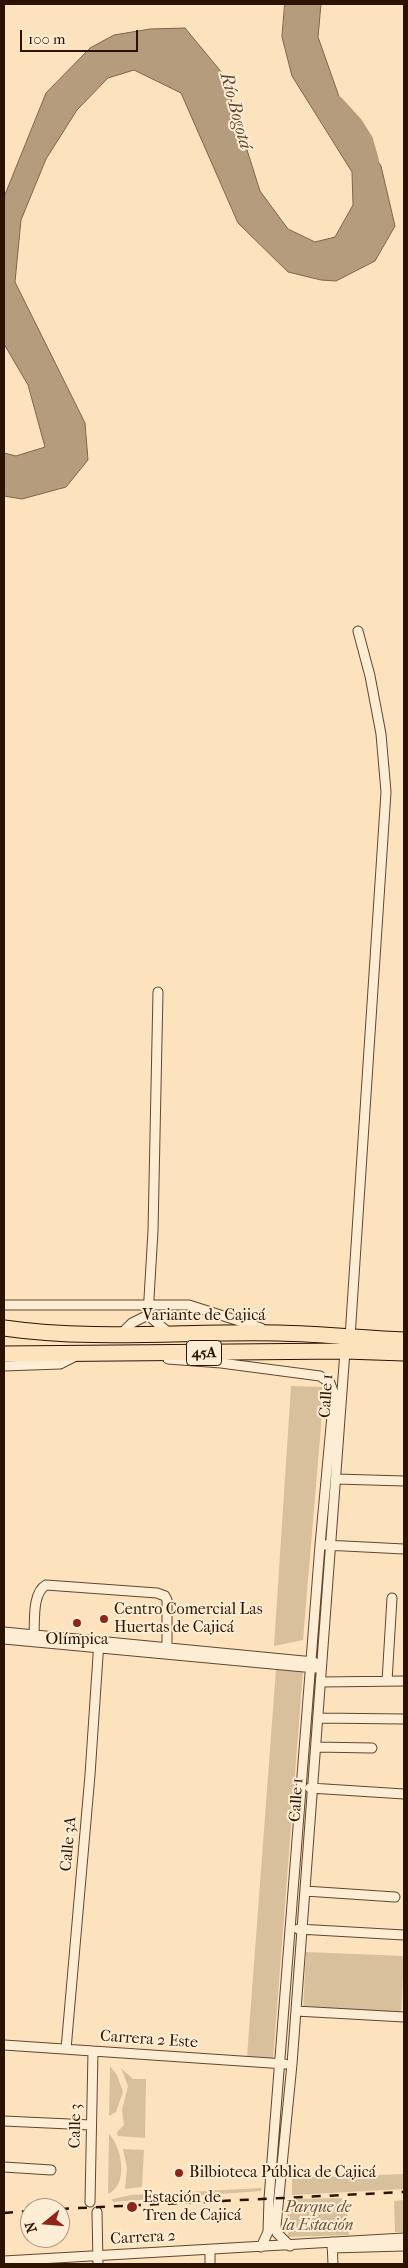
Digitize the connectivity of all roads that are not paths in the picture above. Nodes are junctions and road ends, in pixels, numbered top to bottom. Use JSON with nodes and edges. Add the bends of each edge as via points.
{"nodes":[{"id":1,"x":358,"y":631,"type":"dead end"},
{"id":2,"x":158,"y":992,"type":"dead end"},
{"id":3,"x":148,"y":1304,"type":"junction"},
{"id":4,"x":4,"y":1305,"type":"edge"},
{"id":5,"x":148,"y":1315,"type":"junction"},
{"id":6,"x":4,"y":1328,"type":"edge"},
{"id":7,"x":278,"y":1333,"type":"junction"},
{"id":8,"x":121,"y":1334,"type":"junction"},
{"id":9,"x":170,"y":1335,"type":"junction"},
{"id":10,"x":404,"y":1340,"type":"edge"},
{"id":11,"x":347,"y":1344,"type":"junction"},
{"id":12,"x":81,"y":1353,"type":"junction"},
{"id":13,"x":404,"y":1353,"type":"edge"},
{"id":14,"x":4,"y":1354,"type":"edge"},
{"id":15,"x":148,"y":1354,"type":"junction"},
{"id":16,"x":4,"y":1366,"type":"edge"},
{"id":17,"x":336,"y":1478,"type":"junction"},
{"id":18,"x":404,"y":1481,"type":"edge"},
{"id":19,"x":320,"y":1545,"type":"junction"},
{"id":20,"x":331,"y":1546,"type":"junction"},
{"id":21,"x":404,"y":1549,"type":"edge"},
{"id":22,"x":392,"y":1598,"type":"dead end"},
{"id":23,"x":4,"y":1632,"type":"edge"},
{"id":24,"x":34,"y":1635,"type":"junction"},
{"id":25,"x":4,"y":1640,"type":"edge"},
{"id":26,"x":98,"y":1645,"type":"junction"},
{"id":27,"x":167,"y":1648,"type":"junction"},
{"id":28,"x":310,"y":1664,"type":"junction"},
{"id":29,"x":322,"y":1666,"type":"junction"},
{"id":30,"x":386,"y":1681,"type":"junction"},
{"id":31,"x":404,"y":1681,"type":"edge"},
{"id":32,"x":321,"y":1682,"type":"junction"},
{"id":33,"x":318,"y":1718,"type":"junction"},
{"id":34,"x":404,"y":1719,"type":"edge"},
{"id":35,"x":316,"y":1747,"type":"junction"},
{"id":36,"x":372,"y":1748,"type":"dead end"},
{"id":37,"x":302,"y":1788,"type":"junction"},
{"id":38,"x":314,"y":1788,"type":"junction"},
{"id":39,"x":404,"y":1794,"type":"edge"},
{"id":40,"x":305,"y":1890,"type":"junction"},
{"id":41,"x":395,"y":1897,"type":"dead end"},
{"id":42,"x":290,"y":1928,"type":"junction"},
{"id":43,"x":302,"y":1929,"type":"junction"},
{"id":44,"x":404,"y":1935,"type":"edge"},
{"id":45,"x":296,"y":2011,"type":"junction"},
{"id":46,"x":404,"y":2017,"type":"edge"},
{"id":47,"x":4,"y":2045,"type":"edge"},
{"id":48,"x":66,"y":2049,"type":"junction"},
{"id":49,"x":94,"y":2051,"type":"junction"},
{"id":50,"x":280,"y":2064,"type":"junction"},
{"id":51,"x":292,"y":2064,"type":"junction"},
{"id":52,"x":4,"y":2121,"type":"edge"},
{"id":53,"x":92,"y":2125,"type":"junction"},
{"id":54,"x":4,"y":2167,"type":"edge"},
{"id":55,"x":51,"y":2170,"type":"dead end"},
{"id":56,"x":90,"y":2202,"type":"dead end"},
{"id":57,"x":97,"y":2212,"type":"dead end"},
{"id":58,"x":404,"y":2238,"type":"edge"},
{"id":59,"x":332,"y":2245,"type":"junction"},
{"id":60,"x":290,"y":2246,"type":"junction"},
{"id":61,"x":404,"y":2246,"type":"edge"},
{"id":62,"x":261,"y":2247,"type":"junction"},
{"id":63,"x":210,"y":2250,"type":"junction"},
{"id":64,"x":98,"y":2260,"type":"edge"},
{"id":65,"x":4,"y":2261,"type":"edge"},
{"id":66,"x":210,"y":2264,"type":"edge"},
{"id":67,"x":333,"y":2264,"type":"edge"}],
"edges":[{"from":1,"to":11,"type":"street","name":"Calle 1","via":[[381,734],[386,792]]},
{"from":2,"to":3,"type":"street","via":[[153,1231]]},
{"from":3,"to":4,"type":"street"},
{"from":3,"to":5,"type":"street"},
{"from":3,"to":7,"type":"street","via":[[189,1304]]},
{"from":5,"to":8,"type":"street","via":[[132,1323]]},
{"from":5,"to":9,"type":"street"},
{"from":6,"to":8,"type":"highway","name":"Variante de Cajicá","number":"45A","via":[[28,1332]]},
{"from":7,"to":9,"type":"highway","name":"Variante de Cajicá","number":"45A"},
{"from":7,"to":11,"type":"highway","name":"Variante de Cajicá","number":"45A"},
{"from":8,"to":9,"type":"highway","name":"Variante de Cajicá","number":"45A"},
{"from":10,"to":11,"type":"highway","name":"Variante de Cajicá","number":"45A"},
{"from":11,"to":13,"type":"highway","name":"Variante de Cajicá","number":"45A"},
{"from":11,"to":15,"type":"highway","name":"Variante de Cajicá","number":"45A"},
{"from":11,"to":17,"type":"street","name":"Calle 1"},
{"from":12,"to":14,"type":"highway","name":"Variante de Cajicá","number":"45A"},
{"from":12,"to":15,"type":"highway","name":"Variante de Cajicá","number":"45A"},
{"from":12,"to":16,"type":"street","via":[[60,1364]]},
{"from":15,"to":19,"type":"street","name":"Calle 1","via":[[320,1376],[330,1383],[334,1394]]},
{"from":17,"to":18,"type":"street"},
{"from":17,"to":20,"type":"street","name":"Calle 1"},
{"from":19,"to":20,"type":"street"},
{"from":19,"to":28,"type":"street","name":"Calle 1"},
{"from":20,"to":21,"type":"street"},
{"from":20,"to":29,"type":"street","name":"Calle 1"},
{"from":22,"to":30,"type":"street"},
{"from":23,"to":24,"type":"street"},
{"from":24,"to":26,"type":"street"},
{"from":24,"to":27,"type":"street","via":[[37,1596],[46,1585],[157,1593],[168,1600]]},
{"from":25,"to":26,"type":"street"},
{"from":26,"to":27,"type":"street"},
{"from":26,"to":28,"type":"street"},
{"from":26,"to":48,"type":"street","name":"Calle 3A"},
{"from":27,"to":28,"type":"street"},
{"from":28,"to":29,"type":"street"},
{"from":28,"to":37,"type":"street","name":"Calle 1"},
{"from":29,"to":32,"type":"street","name":"Calle 1"},
{"from":30,"to":31,"type":"street"},
{"from":30,"to":32,"type":"street"},
{"from":32,"to":33,"type":"street","name":"Calle 1"},
{"from":33,"to":34,"type":"street"},
{"from":33,"to":35,"type":"street","name":"Calle 1"},
{"from":35,"to":36,"type":"street"},
{"from":35,"to":38,"type":"street","name":"Calle 1"},
{"from":37,"to":38,"type":"street"},
{"from":37,"to":42,"type":"street","name":"Calle 1"},
{"from":38,"to":39,"type":"street"},
{"from":38,"to":40,"type":"street","name":"Calle 1"},
{"from":40,"to":41,"type":"street"},
{"from":40,"to":43,"type":"street","name":"Calle 1"},
{"from":42,"to":43,"type":"street"},
{"from":42,"to":50,"type":"street","name":"Calle 1"},
{"from":43,"to":44,"type":"street"},
{"from":43,"to":45,"type":"street","name":"Calle 1"},
{"from":45,"to":46,"type":"street"},
{"from":45,"to":51,"type":"street","name":"Calle 1"},
{"from":47,"to":48,"type":"street","name":"Carrera 2 Este"},
{"from":48,"to":49,"type":"street","name":"Carrera 2 Este"},
{"from":49,"to":50,"type":"street","name":"Carrera 2 Este"},
{"from":49,"to":53,"type":"street","name":"Calle 3"},
{"from":50,"to":51,"type":"street","name":"Carrera 2 Este"},
{"from":50,"to":62,"type":"street","name":"Calle 1","via":[[268,2232]]},
{"from":51,"to":60,"type":"street","name":"Calle 1","via":[[276,2226],[277,2233]]},
{"from":52,"to":53,"type":"street"},
{"from":53,"to":56,"type":"street","name":"Calle 3"},
{"from":54,"to":55,"type":"street"},
{"from":57,"to":64,"type":"street"},
{"from":58,"to":59,"type":"street","name":"Carrera 2"},
{"from":59,"to":60,"type":"street","name":"Carrera 2"},
{"from":59,"to":61,"type":"street"},
{"from":59,"to":67,"type":"street"},
{"from":60,"to":62,"type":"street","name":"Carrera 2"},
{"from":62,"to":63,"type":"street","name":"Carrera 2"},
{"from":63,"to":64,"type":"street","name":"Carrera 2"},
{"from":63,"to":66,"type":"street"},
{"from":64,"to":65,"type":"street","name":"Carrera 2"}]}
